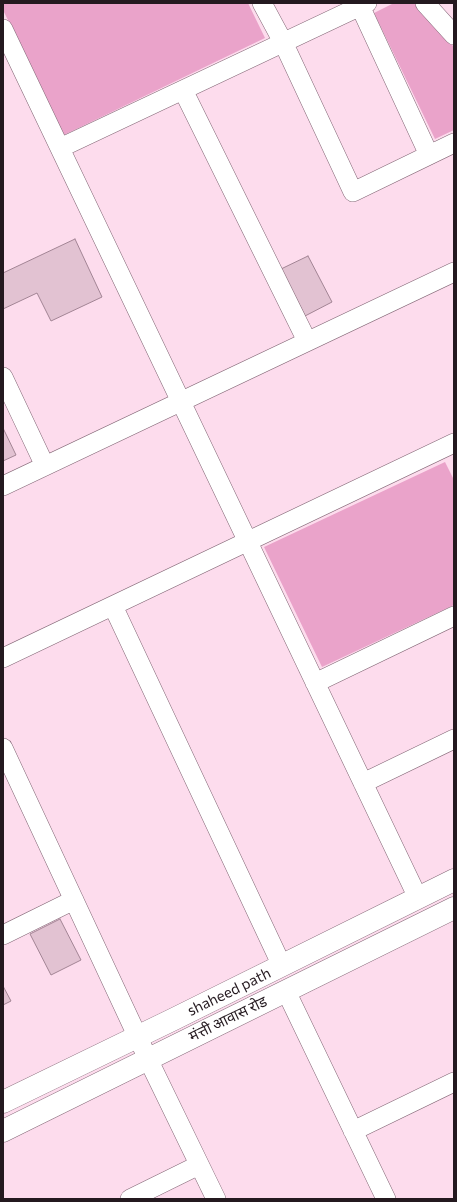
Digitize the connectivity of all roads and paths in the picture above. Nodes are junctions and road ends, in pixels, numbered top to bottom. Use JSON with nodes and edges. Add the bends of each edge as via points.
{"nodes":[{"id":1,"x":262,"y":3,"type":"edge"},
{"id":2,"x":425,"y":3,"type":"edge"},
{"id":3,"x":363,"y":5,"type":"edge"},
{"id":4,"x":454,"y":35,"type":"edge"},
{"id":5,"x":4,"y":36,"type":"edge"},
{"id":6,"x":283,"y":42,"type":"junction"},
{"id":7,"x":183,"y":90,"type":"junction"},
{"id":8,"x":454,"y":143,"type":"edge"},
{"id":9,"x":60,"y":148,"type":"junction"},
{"id":10,"x":429,"y":155,"type":"junction"},
{"id":11,"x":454,"y":272,"type":"edge"},
{"id":12,"x":307,"y":341,"type":"junction"},
{"id":13,"x":3,"y":377,"type":"edge"},
{"id":14,"x":180,"y":402,"type":"junction"},
{"id":15,"x":452,"y":449,"type":"edge"},
{"id":16,"x":46,"y":466,"type":"junction"},
{"id":17,"x":3,"y":486,"type":"edge"},
{"id":18,"x":247,"y":542,"type":"junction"},
{"id":19,"x":113,"y":606,"type":"junction"},
{"id":20,"x":454,"y":616,"type":"edge"},
{"id":21,"x":3,"y":658,"type":"edge"},
{"id":22,"x":315,"y":683,"type":"junction"},
{"id":23,"x":454,"y":739,"type":"edge"},
{"id":24,"x":3,"y":748,"type":"edge"},
{"id":25,"x":363,"y":783,"type":"junction"},
{"id":26,"x":454,"y":880,"type":"edge"},
{"id":27,"x":418,"y":898,"type":"junction"},
{"id":28,"x":74,"y":900,"type":"junction"},
{"id":29,"x":454,"y":908,"type":"edge"},
{"id":30,"x":3,"y":935,"type":"edge"},
{"id":31,"x":282,"y":966,"type":"junction"},
{"id":32,"x":286,"y":991,"type":"junction"},
{"id":33,"x":138,"y":1037,"type":"junction"},
{"id":34,"x":148,"y":1059,"type":"junction"},
{"id":35,"x":454,"y":1082,"type":"edge"},
{"id":36,"x":3,"y":1102,"type":"edge"},
{"id":37,"x":3,"y":1131,"type":"edge"},
{"id":38,"x":353,"y":1131,"type":"junction"},
{"id":39,"x":199,"y":1165,"type":"junction"},
{"id":40,"x":130,"y":1199,"type":"edge"},
{"id":41,"x":216,"y":1199,"type":"edge"},
{"id":42,"x":386,"y":1199,"type":"edge"}],
"edges":[{"from":1,"to":6,"type":"street"},
{"from":2,"to":4,"type":"street"},
{"from":3,"to":6,"type":"street"},
{"from":3,"to":10,"type":"street"},
{"from":5,"to":9,"type":"street"},
{"from":6,"to":7,"type":"street"},
{"from":6,"to":10,"type":"street","via":[[353,192]]},
{"from":7,"to":9,"type":"street"},
{"from":7,"to":12,"type":"street"},
{"from":8,"to":10,"type":"street"},
{"from":9,"to":14,"type":"street"},
{"from":11,"to":12,"type":"street"},
{"from":12,"to":14,"type":"street"},
{"from":13,"to":16,"type":"street"},
{"from":14,"to":16,"type":"street"},
{"from":14,"to":18,"type":"street"},
{"from":15,"to":18,"type":"street"},
{"from":16,"to":17,"type":"street"},
{"from":18,"to":19,"type":"street"},
{"from":18,"to":22,"type":"street"},
{"from":19,"to":21,"type":"street"},
{"from":19,"to":31,"type":"street"},
{"from":20,"to":22,"type":"street"},
{"from":22,"to":25,"type":"street"},
{"from":23,"to":25,"type":"street"},
{"from":24,"to":28,"type":"street"},
{"from":25,"to":27,"type":"street"},
{"from":26,"to":27,"type":"street","name":"shaheed path"},
{"from":27,"to":31,"type":"street","name":"shaheed path"},
{"from":28,"to":30,"type":"street"},
{"from":28,"to":33,"type":"street"},
{"from":29,"to":32,"type":"street","name":"मंत्ती आवास रोड"},
{"from":31,"to":33,"type":"street","name":"shaheed path"},
{"from":32,"to":34,"type":"street","name":"मंत्ती आवास रोड"},
{"from":32,"to":38,"type":"street"},
{"from":33,"to":34,"type":"street"},
{"from":33,"to":36,"type":"street","name":"shaheed path"},
{"from":34,"to":37,"type":"street","name":"मंत्ती आवास रोड"},
{"from":34,"to":39,"type":"street"},
{"from":35,"to":38,"type":"street"},
{"from":38,"to":42,"type":"street"},
{"from":39,"to":40,"type":"street"},
{"from":39,"to":41,"type":"street"}]}
